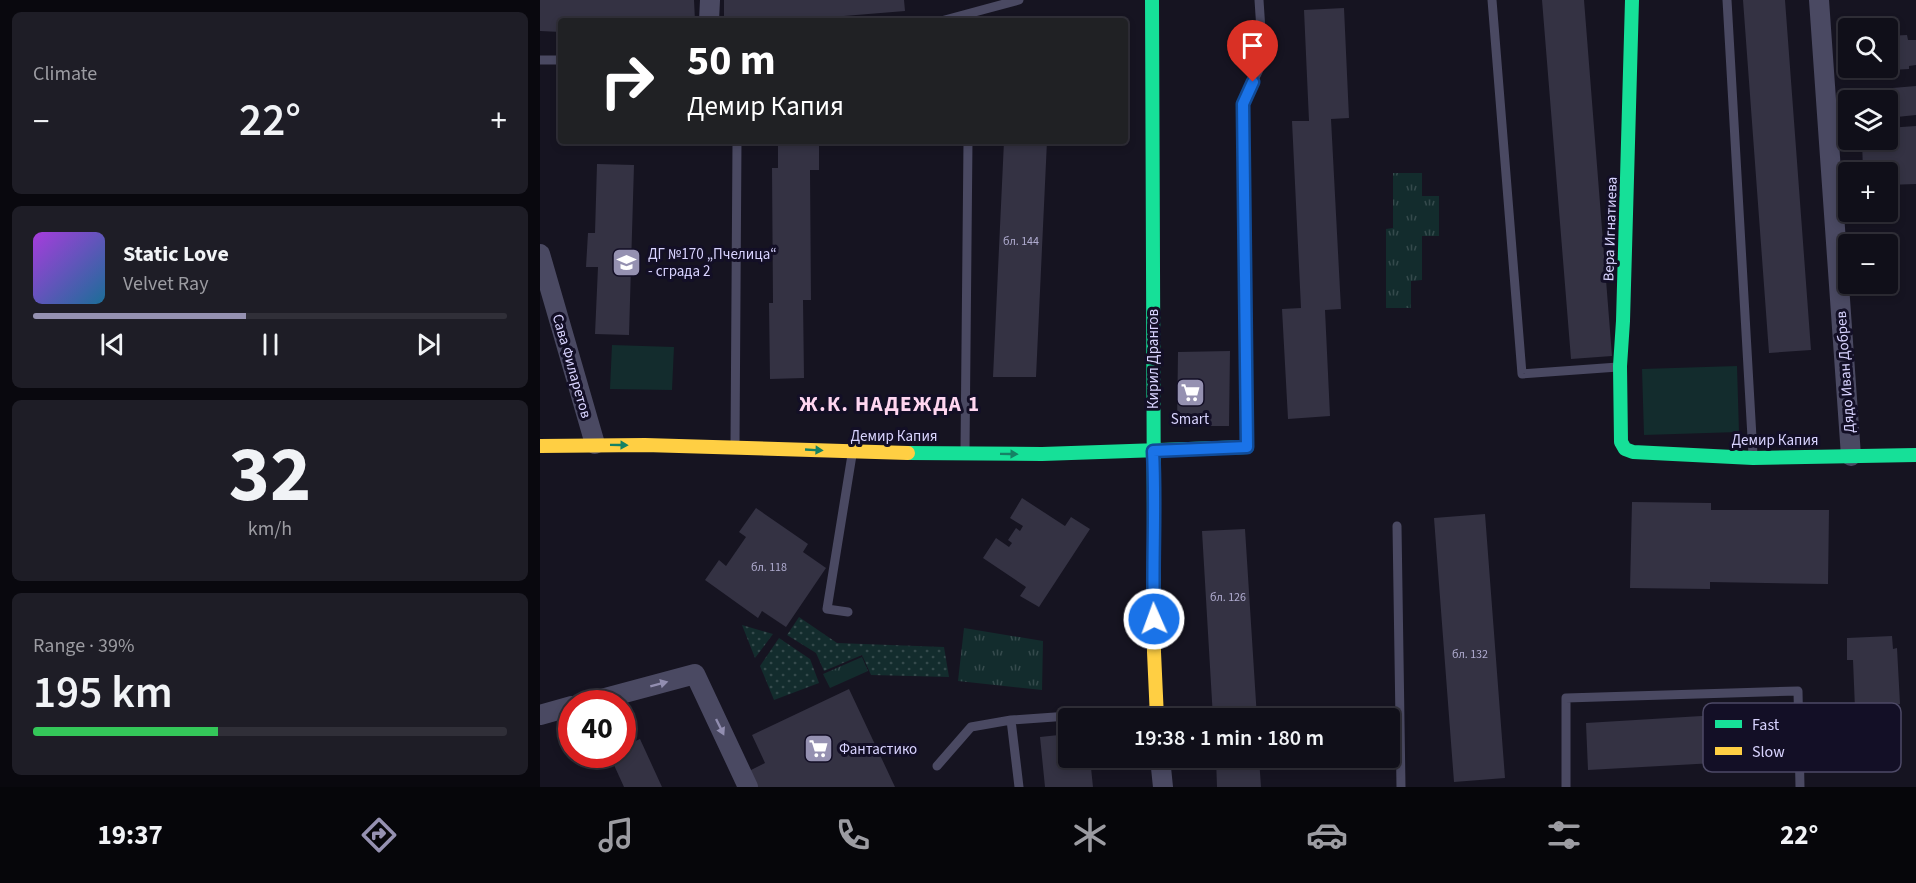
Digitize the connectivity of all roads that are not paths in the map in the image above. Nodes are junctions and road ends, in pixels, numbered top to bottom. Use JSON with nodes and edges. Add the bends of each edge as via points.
{"nodes":[{"id":1,"x":710,"y":0,"type":"edge"},
{"id":2,"x":1018,"y":0,"type":"edge"},
{"id":3,"x":1152,"y":0,"type":"edge"},
{"id":4,"x":1259,"y":0,"type":"edge"},
{"id":5,"x":1492,"y":0,"type":"edge"},
{"id":6,"x":1632,"y":0,"type":"edge"},
{"id":7,"x":1727,"y":0,"type":"edge"},
{"id":8,"x":1819,"y":0,"type":"edge"},
{"id":9,"x":970,"y":17,"type":"edge"},
{"id":10,"x":709,"y":18,"type":"edge"},
{"id":11,"x":540,"y":60,"type":"edge"},
{"id":12,"x":558,"y":60,"type":"edge"},
{"id":13,"x":737,"y":144,"type":"edge"},
{"id":14,"x":968,"y":144,"type":"edge"},
{"id":15,"x":540,"y":254,"type":"edge"},
{"id":16,"x":1620,"y":366,"type":"junction"},
{"id":17,"x":595,"y":444,"type":"junction"},
{"id":18,"x":540,"y":446,"type":"edge"},
{"id":19,"x":735,"y":447,"type":"junction"},
{"id":20,"x":1247,"y":447,"type":"joint"},
{"id":21,"x":1153,"y":451,"type":"junction"},
{"id":22,"x":853,"y":452,"type":"junction"},
{"id":23,"x":1633,"y":452,"type":"joint"},
{"id":24,"x":964,"y":453,"type":"junction"},
{"id":25,"x":1916,"y":455,"type":"edge"},
{"id":26,"x":1851,"y":456,"type":"junction"},
{"id":27,"x":1754,"y":458,"type":"junction"},
{"id":28,"x":1397,"y":526,"type":"dead end"},
{"id":29,"x":848,"y":612,"type":"dead end"},
{"id":30,"x":635,"y":690,"type":"edge"},
{"id":31,"x":1798,"y":703,"type":"edge"},
{"id":32,"x":1156,"y":708,"type":"edge"},
{"id":33,"x":558,"y":710,"type":"edge"},
{"id":34,"x":540,"y":715,"type":"edge"},
{"id":35,"x":1058,"y":718,"type":"edge"},
{"id":36,"x":1011,"y":720,"type":"junction"},
{"id":37,"x":937,"y":766,"type":"dead end"},
{"id":38,"x":1161,"y":768,"type":"edge"},
{"id":39,"x":1800,"y":772,"type":"edge"},
{"id":40,"x":748,"y":787,"type":"edge"},
{"id":41,"x":1019,"y":787,"type":"edge"},
{"id":42,"x":1163,"y":787,"type":"edge"},
{"id":43,"x":1401,"y":787,"type":"edge"},
{"id":44,"x":1566,"y":787,"type":"edge"},
{"id":45,"x":1800,"y":787,"type":"edge"}],
"edges":[{"from":1,"to":10,"type":"street"},
{"from":2,"to":9,"type":"lane"},
{"from":3,"to":21,"type":"street","name":"Кирил Дрангов"},
{"from":4,"to":20,"type":"lane","via":[[1263,61],[1243,104]]},
{"from":5,"to":16,"type":"lane","via":[[1522,374]]},
{"from":6,"to":16,"type":"street","name":"Вера Игнатиева"},
{"from":7,"to":27,"type":"lane"},
{"from":8,"to":26,"type":"street","name":"Дядо Иван Добрев"},
{"from":11,"to":12,"type":"lane"},
{"from":13,"to":19,"type":"lane"},
{"from":14,"to":24,"type":"lane"},
{"from":15,"to":17,"type":"street","name":"Сава Филаретов"},
{"from":16,"to":23,"type":"street","name":"Вера Игнатиева","via":[[1621,441]]},
{"from":17,"to":18,"type":"street","name":"Демир Капия"},
{"from":17,"to":19,"type":"street","name":"Демир Капия","one_way":true},
{"from":19,"to":22,"type":"street","name":"Демир Капия","one_way":true},
{"from":20,"to":21,"type":"street","name":"Демир Капия"},
{"from":24,"to":21,"type":"street","name":"Демир Капия","one_way":true},
{"from":21,"to":32,"type":"street","name":"Кирил Дрангов"},
{"from":22,"to":24,"type":"street","name":"Демир Капия"},
{"from":22,"to":29,"type":"lane","via":[[827,609]]},
{"from":23,"to":27,"type":"street","name":"Демир Капия"},
{"from":25,"to":26,"type":"street","name":"Демир Капия"},
{"from":26,"to":27,"type":"street","name":"Демир Капия"},
{"from":28,"to":43,"type":"lane"},
{"from":30,"to":40,"type":"street","one_way":true,"via":[[695,674]]},
{"from":31,"to":44,"type":"lane","via":[[1798,691],[1566,698]]},
{"from":33,"to":34,"type":"street"},
{"from":35,"to":36,"type":"lane"},
{"from":36,"to":37,"type":"lane","via":[[970,727]]},
{"from":36,"to":41,"type":"lane"},
{"from":38,"to":42,"type":"street"},
{"from":39,"to":45,"type":"lane"}]}
